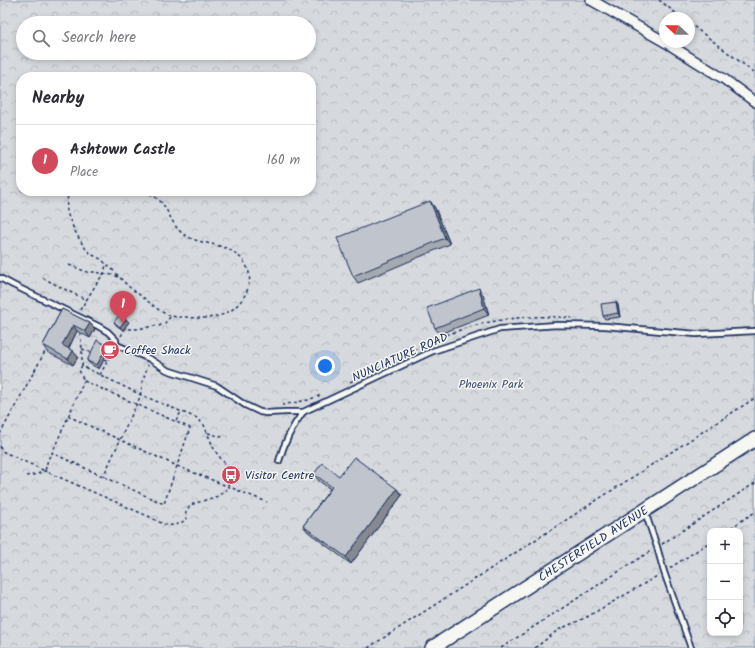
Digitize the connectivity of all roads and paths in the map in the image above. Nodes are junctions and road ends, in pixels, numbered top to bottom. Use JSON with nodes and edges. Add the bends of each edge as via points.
{"nodes":[{"id":1,"x":591,"y":0,"type":"edge"},
{"id":2,"x":659,"y":0,"type":"edge"},
{"id":3,"x":674,"y":12,"type":"edge"},
{"id":4,"x":695,"y":28,"type":"edge"},
{"id":5,"x":659,"y":39,"type":"edge"},
{"id":6,"x":675,"y":48,"type":"edge"},
{"id":7,"x":755,"y":73,"type":"edge"},
{"id":8,"x":755,"y":102,"type":"edge"},
{"id":9,"x":68,"y":196,"type":"edge"},
{"id":10,"x":152,"y":196,"type":"edge"},
{"id":11,"x":102,"y":260,"type":"junction"},
{"id":12,"x":69,"y":264,"type":"dead end"},
{"id":13,"x":104,"y":273,"type":"junction"},
{"id":14,"x":0,"y":278,"type":"edge"},
{"id":15,"x":43,"y":278,"type":"dead end"},
{"id":16,"x":120,"y":278,"type":"junction"},
{"id":17,"x":87,"y":300,"type":"junction"},
{"id":18,"x":77,"y":316,"type":"junction"},
{"id":19,"x":171,"y":316,"type":"junction"},
{"id":20,"x":155,"y":326,"type":"dead end"},
{"id":21,"x":755,"y":331,"type":"edge"},
{"id":22,"x":80,"y":333,"type":"edge"},
{"id":23,"x":49,"y":345,"type":"edge"},
{"id":24,"x":82,"y":349,"type":"junction"},
{"id":25,"x":94,"y":354,"type":"edge"},
{"id":26,"x":104,"y":359,"type":"edge"},
{"id":27,"x":150,"y":359,"type":"junction"},
{"id":28,"x":108,"y":361,"type":"dead end"},
{"id":29,"x":82,"y":366,"type":"junction"},
{"id":30,"x":84,"y":381,"type":"junction"},
{"id":31,"x":141,"y":395,"type":"junction"},
{"id":32,"x":755,"y":398,"type":"edge"},
{"id":33,"x":137,"y":404,"type":"junction"},
{"id":34,"x":181,"y":412,"type":"junction"},
{"id":35,"x":303,"y":412,"type":"junction"},
{"id":36,"x":68,"y":416,"type":"junction"},
{"id":37,"x":176,"y":421,"type":"junction"},
{"id":38,"x":208,"y":433,"type":"junction"},
{"id":39,"x":0,"y":434,"type":"edge"},
{"id":40,"x":222,"y":437,"type":"dead end"},
{"id":41,"x":755,"y":439,"type":"edge"},
{"id":42,"x":120,"y":440,"type":"junction"},
{"id":43,"x":0,"y":446,"type":"edge"},
{"id":44,"x":52,"y":454,"type":"junction"},
{"id":45,"x":279,"y":461,"type":"dead end"},
{"id":46,"x":177,"y":466,"type":"junction"},
{"id":47,"x":45,"y":471,"type":"junction"},
{"id":48,"x":26,"y":476,"type":"dead end"},
{"id":49,"x":103,"y":477,"type":"junction"},
{"id":50,"x":755,"y":483,"type":"edge"},
{"id":51,"x":228,"y":486,"type":"junction"},
{"id":52,"x":267,"y":502,"type":"dead end"},
{"id":53,"x":644,"y":511,"type":"junction"},
{"id":54,"x":755,"y":512,"type":"edge"},
{"id":55,"x":731,"y":528,"type":"edge"},
{"id":56,"x":707,"y":544,"type":"edge"},
{"id":57,"x":657,"y":547,"type":"junction"},
{"id":58,"x":664,"y":572,"type":"junction"},
{"id":59,"x":368,"y":648,"type":"edge"},
{"id":60,"x":432,"y":648,"type":"edge"},
{"id":61,"x":501,"y":648,"type":"edge"},
{"id":62,"x":535,"y":648,"type":"edge"},
{"id":63,"x":691,"y":648,"type":"edge"}],
"edges":[{"from":1,"to":5,"type":"street"},
{"from":2,"to":3,"type":"path"},
{"from":4,"to":7,"type":"path"},
{"from":6,"to":8,"type":"street"},
{"from":9,"to":11,"type":"path","via":[[67,212],[83,245],[88,252]]},
{"from":10,"to":19,"type":"path","via":[[160,201],[172,222],[183,233],[191,238],[229,249],[244,261],[248,269],[249,287],[239,304],[228,313],[202,319]]},
{"from":11,"to":13,"type":"path","via":[[106,265]]},
{"from":11,"to":16,"type":"path"},
{"from":12,"to":13,"type":"path","via":[[87,272]]},
{"from":13,"to":16,"type":"path"},
{"from":13,"to":17,"type":"path"},
{"from":14,"to":18,"type":"lane"},
{"from":15,"to":17,"type":"path"},
{"from":16,"to":19,"type":"path","via":[[155,307]]},
{"from":17,"to":18,"type":"path"},
{"from":18,"to":27,"type":"lane","via":[[108,332],[119,346]]},
{"from":19,"to":20,"type":"path","via":[[165,323]]},
{"from":21,"to":35,"type":"lane","name":"NUNCIATURE ROAD","via":[[696,334],[557,325],[500,329],[433,351]]},
{"from":22,"to":24,"type":"path"},
{"from":23,"to":39,"type":"path"},
{"from":24,"to":25,"type":"path"},
{"from":24,"to":29,"type":"path"},
{"from":26,"to":28,"type":"path"},
{"from":27,"to":31,"type":"path"},
{"from":27,"to":35,"type":"lane","via":[[167,370],[217,386],[260,412]]},
{"from":29,"to":30,"type":"path","via":[[79,370]]},
{"from":29,"to":31,"type":"path"},
{"from":30,"to":33,"type":"path"},
{"from":30,"to":36,"type":"path"},
{"from":31,"to":33,"type":"path"},
{"from":31,"to":34,"type":"path"},
{"from":32,"to":59,"type":"path"},
{"from":33,"to":37,"type":"path"},
{"from":33,"to":42,"type":"path"},
{"from":34,"to":37,"type":"path"},
{"from":34,"to":38,"type":"path","via":[[197,418]]},
{"from":35,"to":45,"type":"lane","via":[[294,424]]},
{"from":36,"to":42,"type":"path"},
{"from":36,"to":44,"type":"path"},
{"from":37,"to":46,"type":"path","via":[[190,428]]},
{"from":38,"to":40,"type":"path"},
{"from":38,"to":51,"type":"path","via":[[214,449],[228,467]]},
{"from":41,"to":53,"type":"street","name":"CHESTERFIELD AVENUE"},
{"from":42,"to":46,"type":"path"},
{"from":42,"to":49,"type":"path"},
{"from":43,"to":47,"type":"path","via":[[2,451]]},
{"from":44,"to":47,"type":"path"},
{"from":44,"to":49,"type":"path"},
{"from":46,"to":49,"type":"path","via":[[164,504]]},
{"from":46,"to":51,"type":"path"},
{"from":47,"to":48,"type":"path"},
{"from":47,"to":51,"type":"path","via":[[166,526],[180,524],[187,519],[185,515],[193,504],[218,496]]},
{"from":50,"to":57,"type":"path"},
{"from":51,"to":52,"type":"path"},
{"from":53,"to":57,"type":"lane"},
{"from":53,"to":60,"type":"street","name":"CHESTERFIELD AVENUE"},
{"from":54,"to":55,"type":"path"},
{"from":56,"to":58,"type":"path"},
{"from":57,"to":58,"type":"lane"},
{"from":57,"to":61,"type":"path"},
{"from":58,"to":62,"type":"path","via":[[587,618],[558,630]]},
{"from":58,"to":63,"type":"lane"}]}
